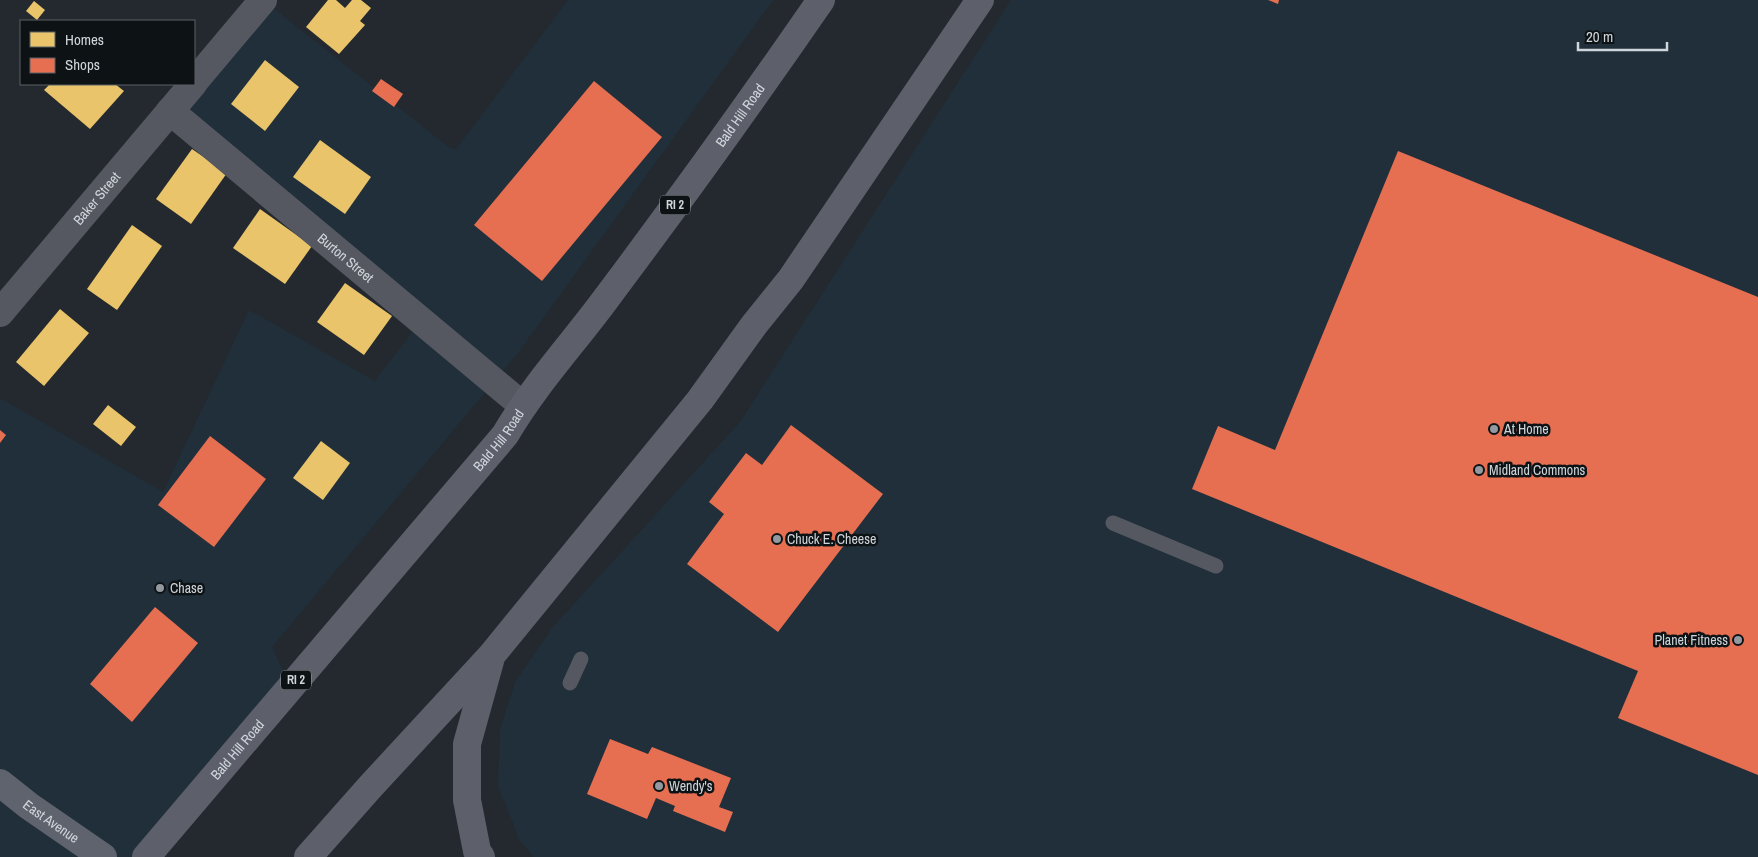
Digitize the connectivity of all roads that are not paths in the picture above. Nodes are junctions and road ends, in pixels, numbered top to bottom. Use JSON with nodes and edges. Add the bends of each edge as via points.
{"nodes":[{"id":1,"x":263,"y":0,"type":"edge"},
{"id":2,"x":821,"y":0,"type":"edge"},
{"id":3,"x":980,"y":0,"type":"edge"},
{"id":4,"x":195,"y":81,"type":"edge"},
{"id":5,"x":191,"y":85,"type":"edge"},
{"id":6,"x":170,"y":111,"type":"junction"},
{"id":7,"x":0,"y":313,"type":"edge"},
{"id":8,"x":522,"y":405,"type":"junction"},
{"id":9,"x":1114,"y":523,"type":"dead end"},
{"id":10,"x":1216,"y":566,"type":"dead end"},
{"id":11,"x":491,"y":656,"type":"junction"},
{"id":12,"x":581,"y":659,"type":"dead end"},
{"id":13,"x":570,"y":683,"type":"dead end"},
{"id":14,"x":0,"y":783,"type":"edge"},
{"id":15,"x":103,"y":857,"type":"edge"},
{"id":16,"x":146,"y":857,"type":"edge"},
{"id":17,"x":308,"y":857,"type":"edge"},
{"id":18,"x":481,"y":857,"type":"edge"}],
"edges":[{"from":1,"to":4,"type":"street","name":"Baker Street"},
{"from":2,"to":8,"type":"main road","name":"Bald Hill Road","number":"RI 2","via":[[602,305]]},
{"from":3,"to":11,"type":"main road","via":[[791,279],[700,400]]},
{"from":5,"to":6,"type":"street","name":"Baker Street"},
{"from":6,"to":7,"type":"street","name":"Baker Street"},
{"from":6,"to":8,"type":"street","name":"Burton Street"},
{"from":8,"to":16,"type":"main road","name":"Bald Hill Road","number":"RI 2","via":[[505,434]]},
{"from":9,"to":10,"type":"lane"},
{"from":11,"to":17,"type":"main road"},
{"from":11,"to":18,"type":"main road","via":[[467,744],[467,800]]},
{"from":12,"to":13,"type":"lane"},
{"from":14,"to":15,"type":"main road","name":"East Avenue"}]}
